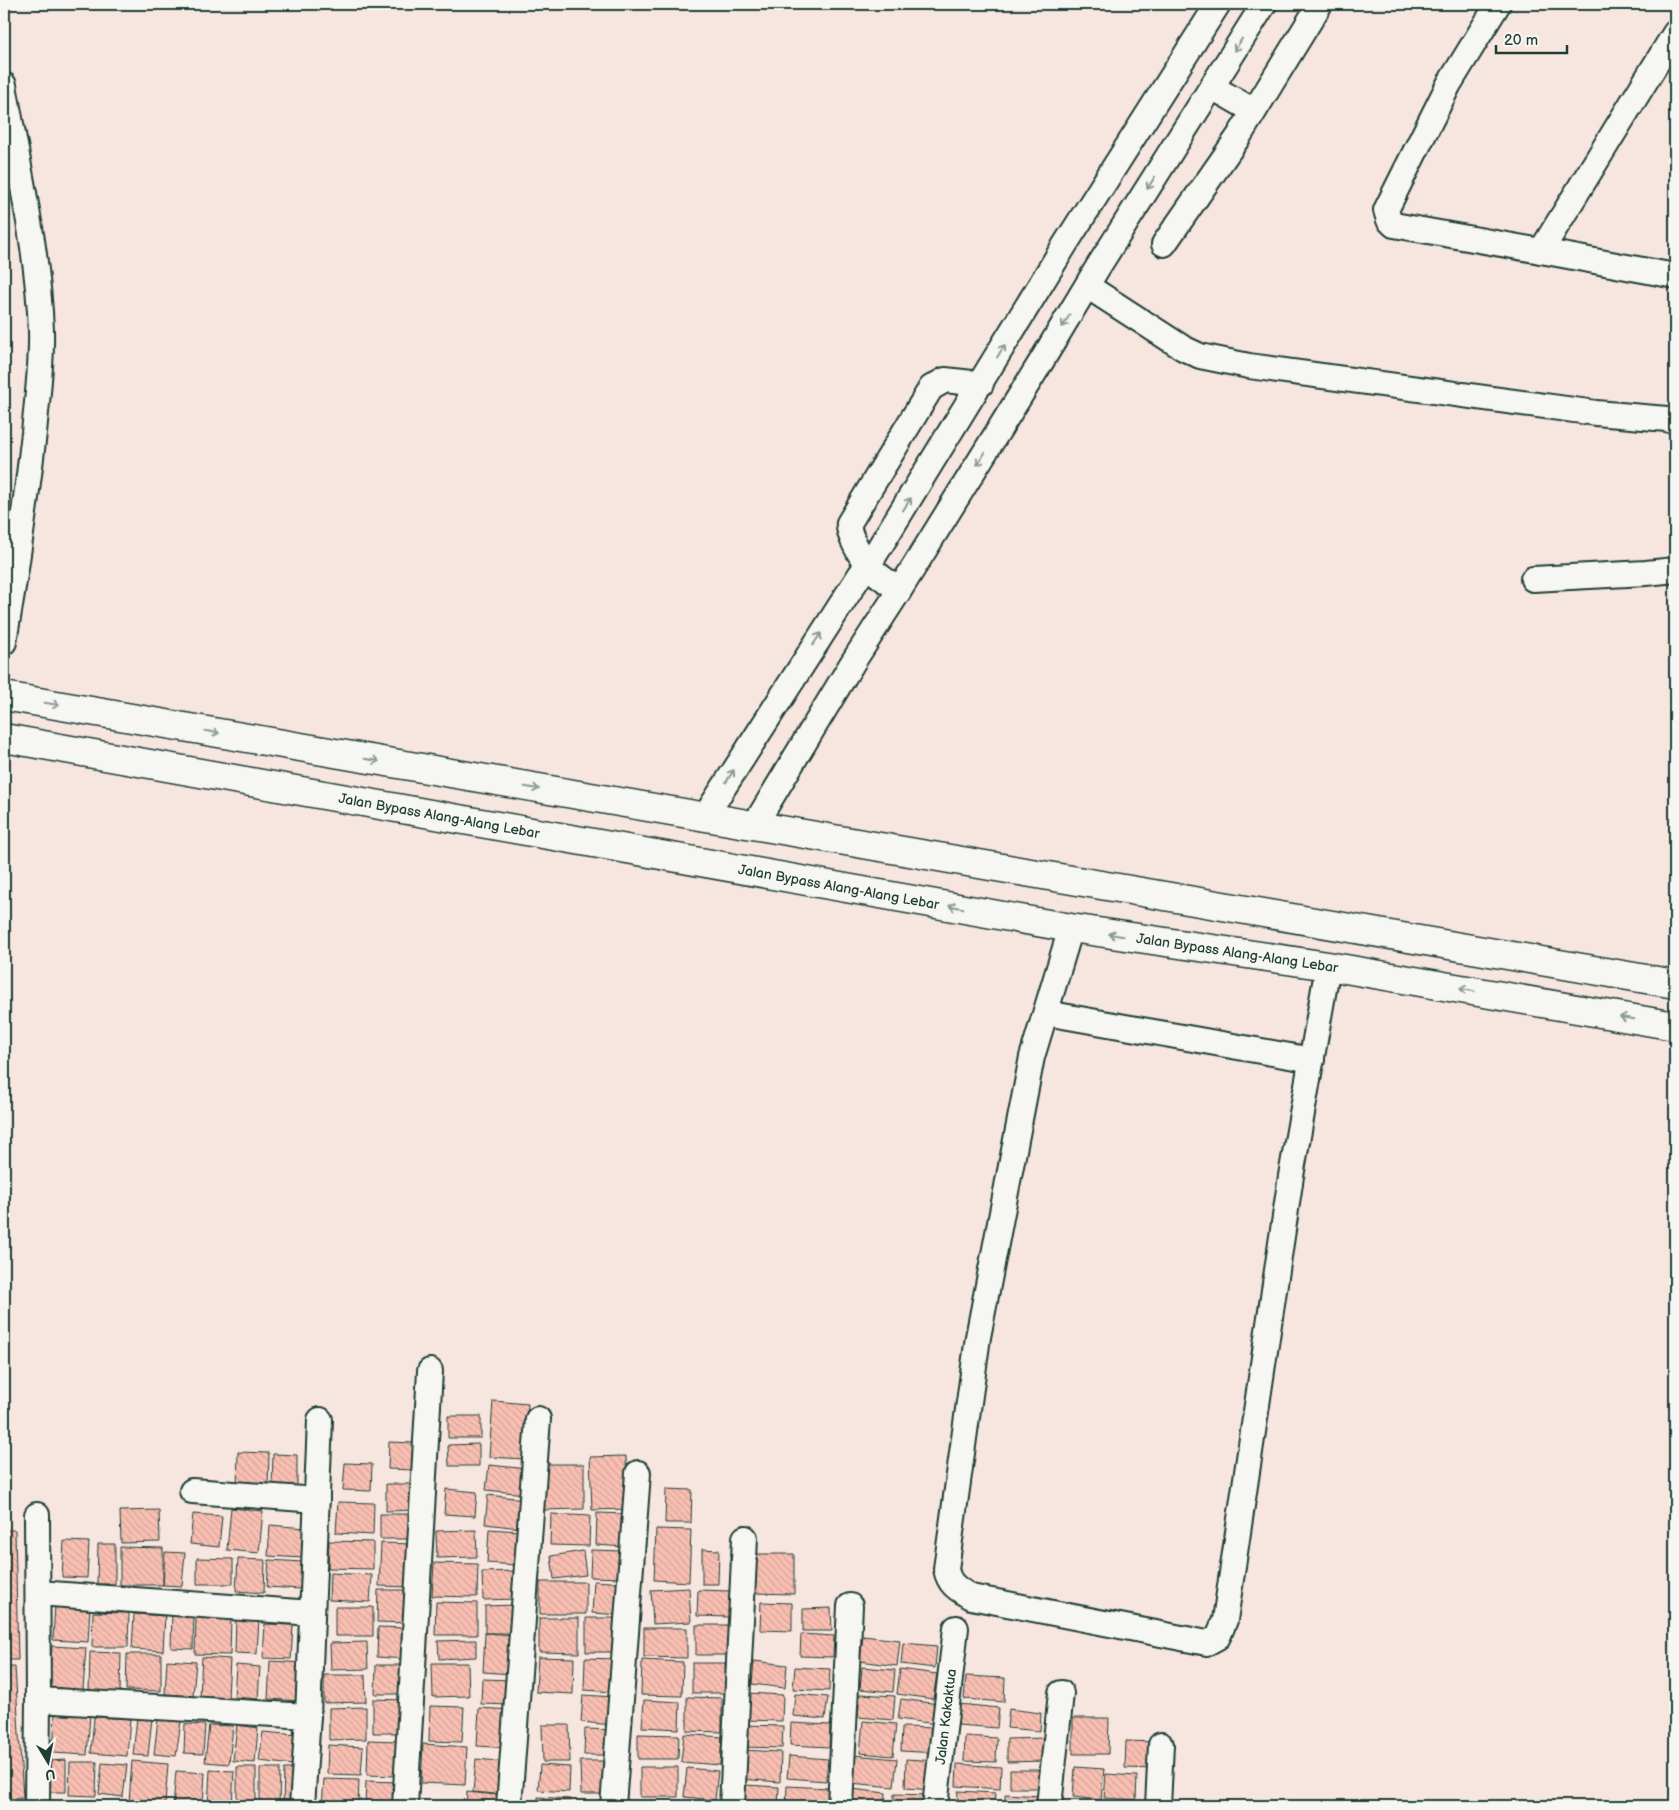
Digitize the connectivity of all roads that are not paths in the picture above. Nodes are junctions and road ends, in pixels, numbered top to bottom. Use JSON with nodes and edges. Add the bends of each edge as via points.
{"nodes":[{"id":1,"x":1218,"y":4,"type":"edge"},
{"id":2,"x":1264,"y":4,"type":"edge"},
{"id":3,"x":1320,"y":4,"type":"edge"},
{"id":4,"x":1498,"y":4,"type":"edge"},
{"id":5,"x":1675,"y":33,"type":"edge"},
{"id":6,"x":4,"y":85,"type":"edge"},
{"id":7,"x":1212,"y":87,"type":"junction"},
{"id":8,"x":1254,"y":111,"type":"junction"},
{"id":9,"x":1164,"y":244,"type":"dead end"},
{"id":10,"x":1540,"y":251,"type":"junction"},
{"id":11,"x":1675,"y":276,"type":"edge"},
{"id":12,"x":1087,"y":286,"type":"junction"},
{"id":13,"x":981,"y":384,"type":"junction"},
{"id":14,"x":1675,"y":422,"type":"edge"},
{"id":15,"x":868,"y":566,"type":"junction"},
{"id":16,"x":1675,"y":570,"type":"edge"},
{"id":17,"x":1533,"y":579,"type":"dead end"},
{"id":18,"x":899,"y":592,"type":"junction"},
{"id":19,"x":4,"y":642,"type":"edge"},
{"id":20,"x":4,"y":696,"type":"edge"},
{"id":21,"x":4,"y":738,"type":"edge"},
{"id":22,"x":704,"y":818,"type":"junction"},
{"id":23,"x":754,"y":826,"type":"junction"},
{"id":24,"x":1071,"y":928,"type":"junction"},
{"id":25,"x":1328,"y":966,"type":"junction"},
{"id":26,"x":1675,"y":984,"type":"edge"},
{"id":27,"x":1046,"y":1013,"type":"junction"},
{"id":28,"x":1675,"y":1026,"type":"edge"},
{"id":29,"x":1312,"y":1060,"type":"junction"},
{"id":30,"x":430,"y":1372,"type":"dead end"},
{"id":31,"x":538,"y":1419,"type":"dead end"},
{"id":32,"x":320,"y":1420,"type":"dead end"},
{"id":33,"x":638,"y":1473,"type":"dead end"},
{"id":34,"x":192,"y":1491,"type":"dead end"},
{"id":35,"x":317,"y":1500,"type":"junction"},
{"id":36,"x":37,"y":1515,"type":"dead end"},
{"id":37,"x":745,"y":1538,"type":"dead end"},
{"id":38,"x":38,"y":1593,"type":"junction"},
{"id":39,"x":850,"y":1606,"type":"dead end"},
{"id":40,"x":312,"y":1612,"type":"junction"},
{"id":41,"x":956,"y":1628,"type":"dead end"},
{"id":42,"x":1061,"y":1693,"type":"dead end"},
{"id":43,"x":38,"y":1700,"type":"junction"},
{"id":44,"x":308,"y":1716,"type":"junction"},
{"id":45,"x":1161,"y":1745,"type":"dead end"},
{"id":46,"x":37,"y":1806,"type":"edge"},
{"id":47,"x":302,"y":1806,"type":"edge"},
{"id":48,"x":405,"y":1806,"type":"edge"},
{"id":49,"x":509,"y":1806,"type":"edge"},
{"id":50,"x":613,"y":1806,"type":"edge"},
{"id":51,"x":732,"y":1806,"type":"edge"},
{"id":52,"x":840,"y":1806,"type":"edge"},
{"id":53,"x":936,"y":1806,"type":"edge"},
{"id":54,"x":1049,"y":1806,"type":"edge"},
{"id":55,"x":1158,"y":1806,"type":"edge"}],
"edges":[{"from":13,"to":1,"type":"street","one_way":true},
{"from":2,"to":7,"type":"street","one_way":true},
{"from":3,"to":8,"type":"street"},
{"from":4,"to":10,"type":"street","via":[[1449,84],[1386,210],[1386,216],[1394,225]]},
{"from":5,"to":10,"type":"street"},
{"from":6,"to":19,"type":"street","via":[[32,234],[41,332],[30,463]]},
{"from":7,"to":8,"type":"street"},
{"from":7,"to":12,"type":"street","one_way":true},
{"from":8,"to":9,"type":"street"},
{"from":10,"to":11,"type":"street"},
{"from":12,"to":14,"type":"street","via":[[1200,356],[1259,367]]},
{"from":12,"to":18,"type":"street","one_way":true},
{"from":15,"to":13,"type":"street","one_way":true},
{"from":13,"to":15,"type":"street","via":[[945,380],[931,388],[849,522],[850,536]]},
{"from":15,"to":18,"type":"street"},
{"from":22,"to":15,"type":"street","one_way":true,"via":[[815,642]]},
{"from":16,"to":17,"type":"street"},
{"from":18,"to":23,"type":"street"},
{"from":20,"to":22,"type":"highway","one_way":true},
{"from":24,"to":21,"type":"highway","name":"Jalan Bypass Alang-Alang Lebar","one_way":true},
{"from":22,"to":23,"type":"highway"},
{"from":23,"to":26,"type":"highway"},
{"from":25,"to":24,"type":"highway","name":"Jalan Bypass Alang-Alang Lebar","one_way":true},
{"from":24,"to":27,"type":"street"},
{"from":28,"to":25,"type":"highway","name":"Jalan Bypass Alang-Alang Lebar","one_way":true},
{"from":25,"to":29,"type":"street"},
{"from":27,"to":29,"type":"street"},
{"from":27,"to":29,"type":"street","via":[[1032,1057],[978,1337],[946,1569],[948,1578],[954,1586],[972,1597],[1207,1643],[1218,1637],[1225,1620],[1291,1176]]},
{"from":30,"to":48,"type":"street"},
{"from":31,"to":49,"type":"street"},
{"from":32,"to":35,"type":"street"},
{"from":33,"to":50,"type":"street"},
{"from":34,"to":35,"type":"street"},
{"from":35,"to":40,"type":"street"},
{"from":36,"to":38,"type":"street"},
{"from":37,"to":51,"type":"street"},
{"from":38,"to":40,"type":"street"},
{"from":38,"to":43,"type":"street"},
{"from":39,"to":52,"type":"street"},
{"from":40,"to":44,"type":"street"},
{"from":41,"to":53,"type":"street","name":"Jalan Kakaktua"},
{"from":42,"to":54,"type":"street"},
{"from":43,"to":44,"type":"street"},
{"from":43,"to":46,"type":"street"},
{"from":44,"to":47,"type":"street"},
{"from":45,"to":55,"type":"street"}]}
